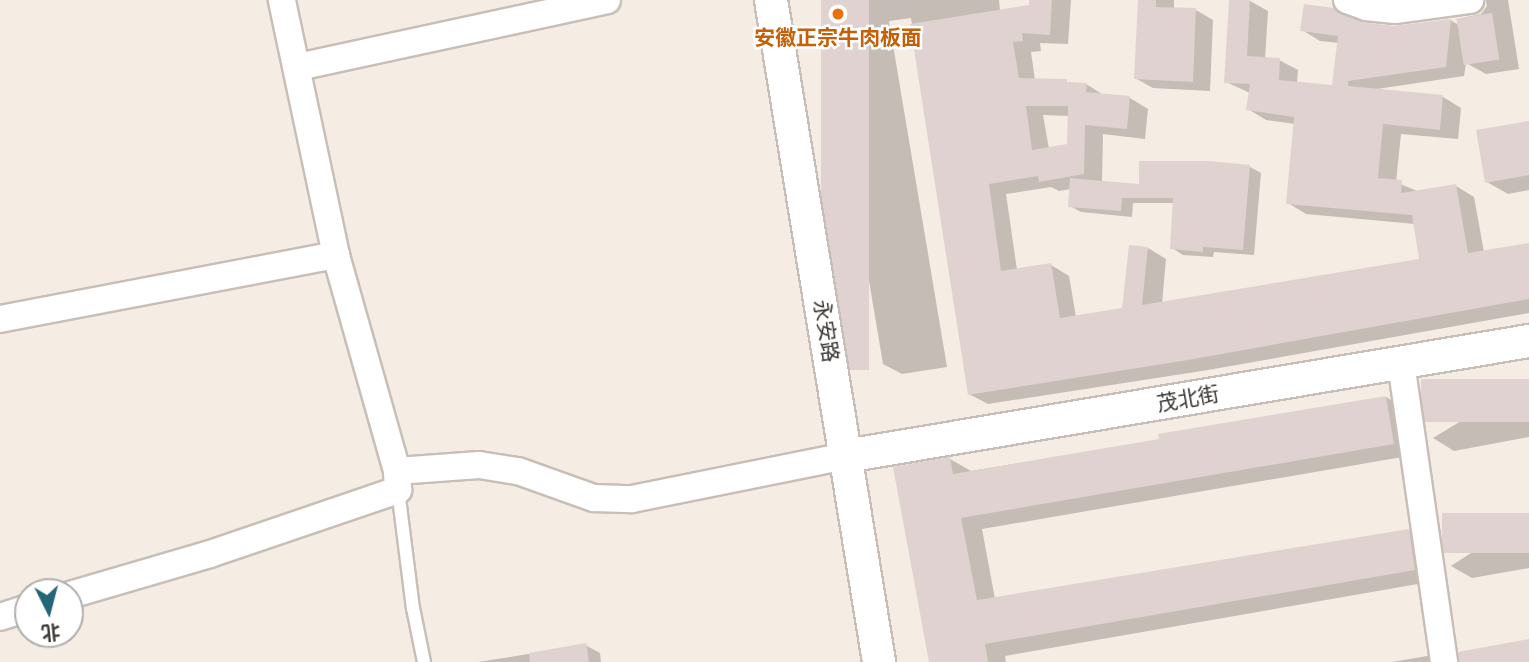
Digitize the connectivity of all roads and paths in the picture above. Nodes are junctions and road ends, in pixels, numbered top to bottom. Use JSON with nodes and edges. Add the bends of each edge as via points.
{"nodes":[{"id":1,"x":282,"y":0,"type":"edge"},
{"id":2,"x":607,"y":0,"type":"edge"},
{"id":3,"x":771,"y":0,"type":"edge"},
{"id":4,"x":1470,"y":0,"type":"edge"},
{"id":5,"x":1359,"y":2,"type":"edge"},
{"id":6,"x":298,"y":67,"type":"junction"},
{"id":7,"x":336,"y":255,"type":"junction"},
{"id":8,"x":0,"y":319,"type":"edge"},
{"id":9,"x":1529,"y":341,"type":"edge"},
{"id":10,"x":1401,"y":363,"type":"junction"},
{"id":11,"x":846,"y":456,"type":"junction"},
{"id":12,"x":398,"y":481,"type":"junction"},
{"id":13,"x":84,"y":592,"type":"edge"},
{"id":14,"x":424,"y":662,"type":"edge"},
{"id":15,"x":879,"y":662,"type":"edge"},
{"id":16,"x":1444,"y":662,"type":"edge"}],
"edges":[{"from":1,"to":6,"type":"street"},
{"from":2,"to":6,"type":"street"},
{"from":3,"to":11,"type":"street","name":"永安路"},
{"from":4,"to":5,"type":"street","via":[[1424,8]]},
{"from":6,"to":7,"type":"street"},
{"from":7,"to":8,"type":"street"},
{"from":7,"to":12,"type":"street"},
{"from":9,"to":10,"type":"street","name":"茂北街"},
{"from":10,"to":11,"type":"street","name":"茂北街"},
{"from":10,"to":16,"type":"street"},
{"from":11,"to":12,"type":"street","via":[[632,499],[594,498],[519,471],[479,465]]},
{"from":11,"to":15,"type":"street","name":"永安路"},
{"from":12,"to":13,"type":"street","via":[[210,554]]},
{"from":12,"to":14,"type":"lane"}]}
